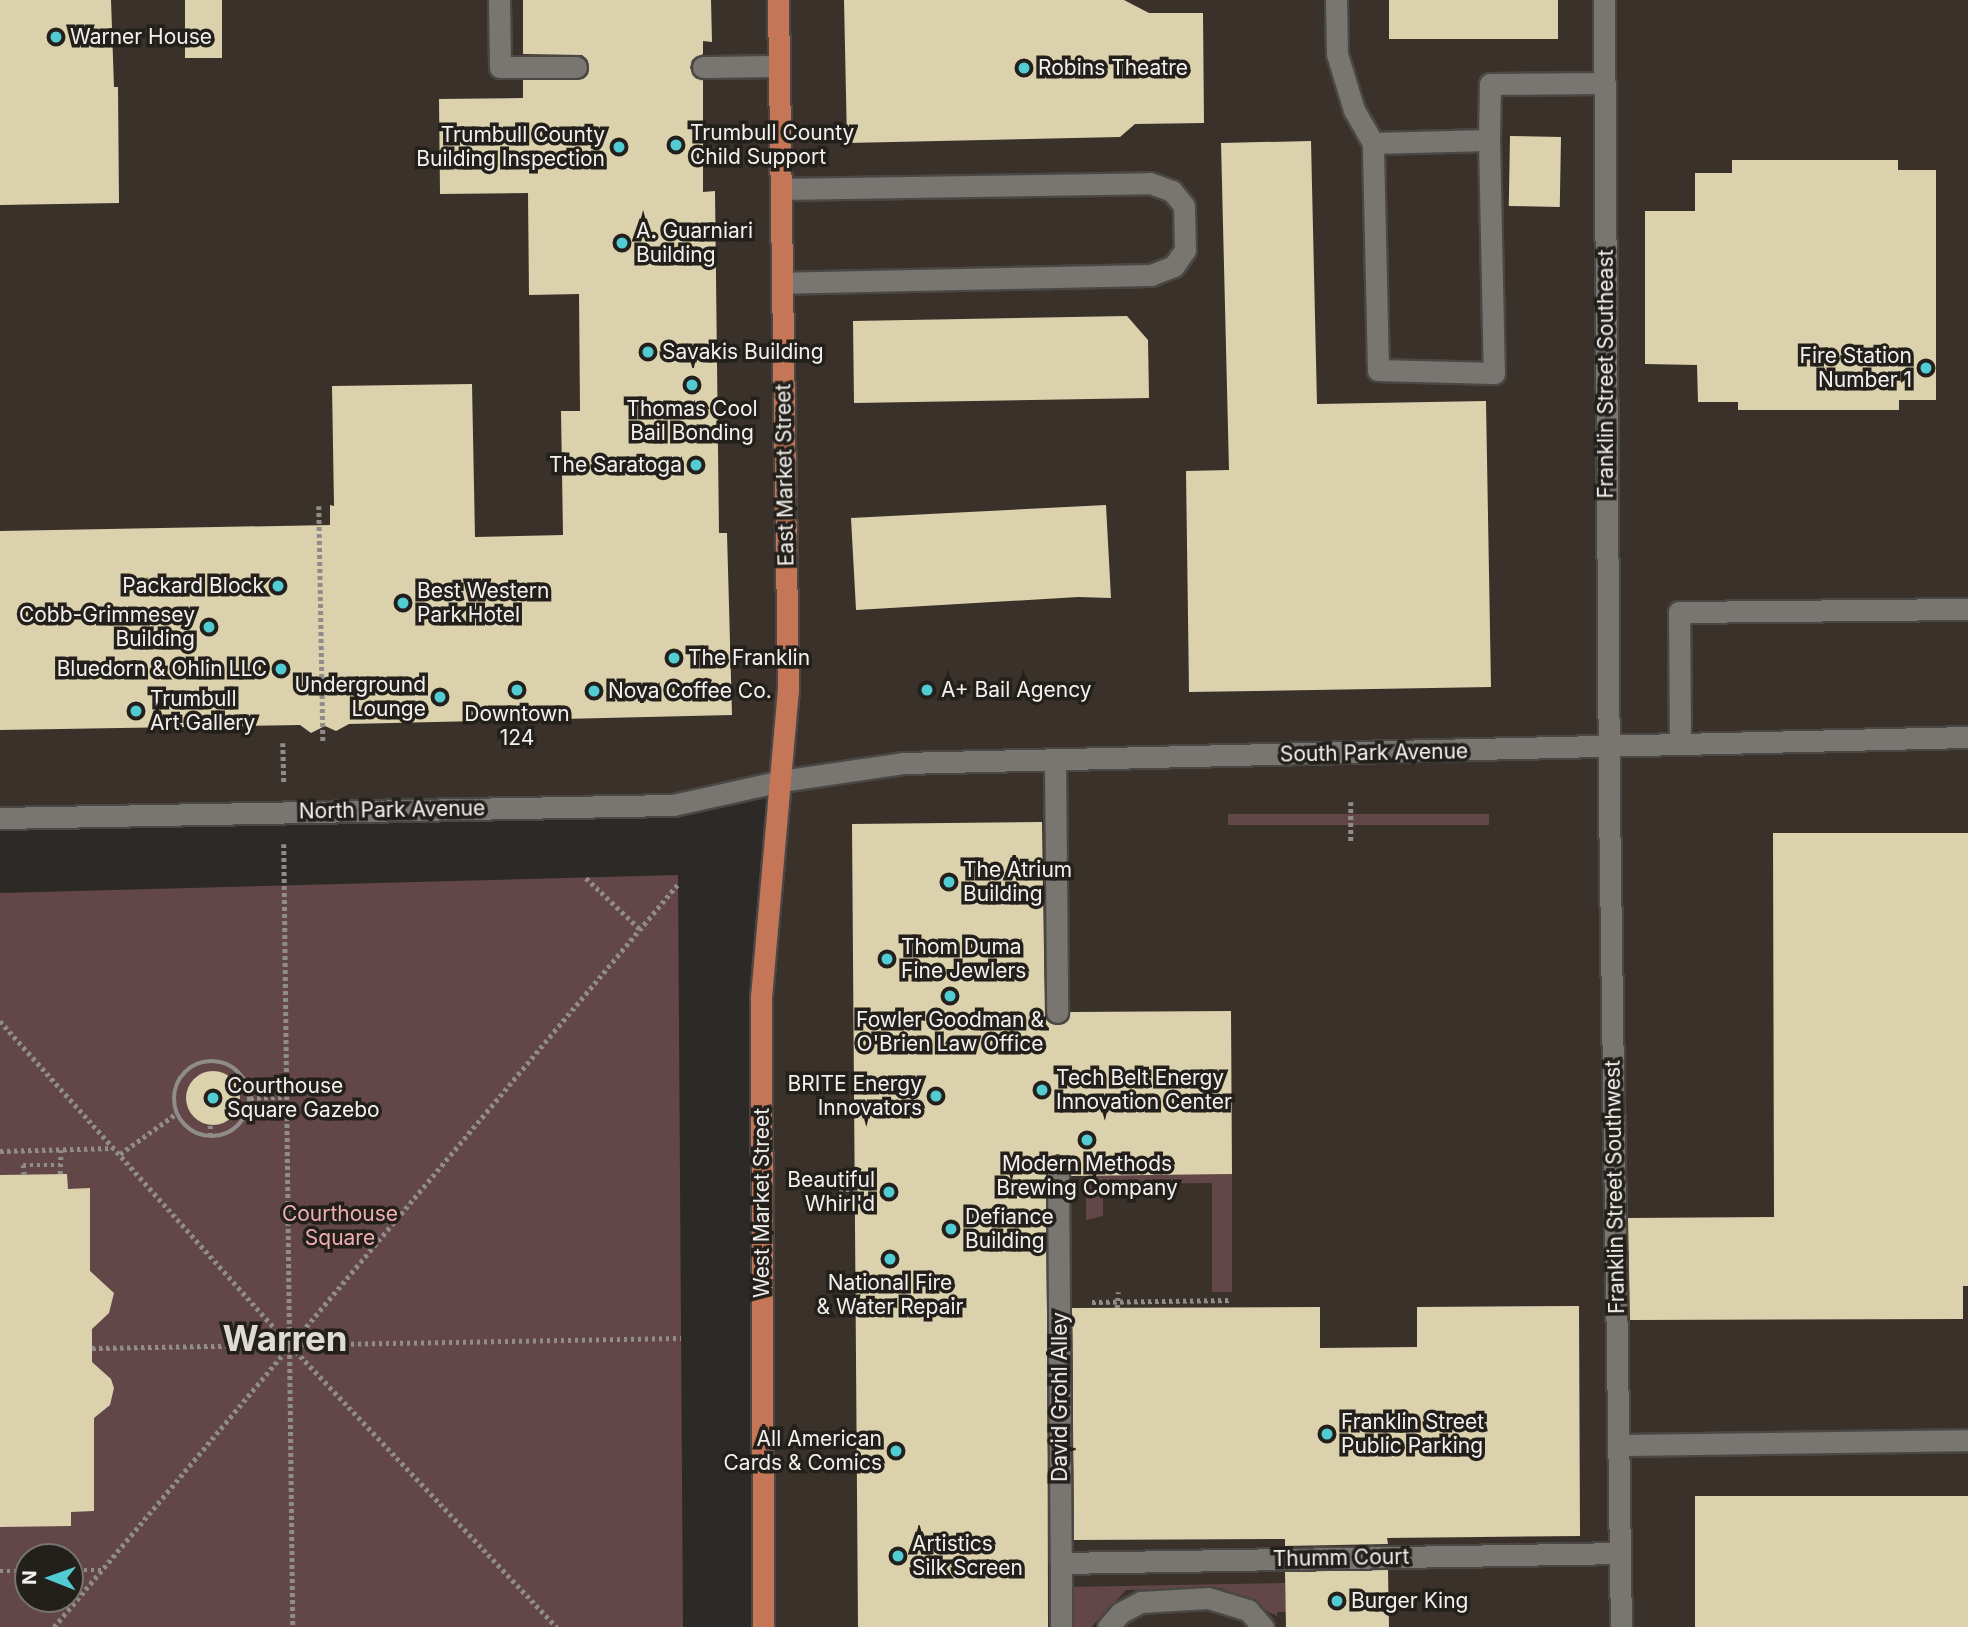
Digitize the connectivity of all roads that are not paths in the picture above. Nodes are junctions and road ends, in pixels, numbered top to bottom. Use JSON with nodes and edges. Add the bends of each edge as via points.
{"nodes":[{"id":1,"x":499,"y":0,"type":"edge"},
{"id":2,"x":778,"y":0,"type":"edge"},
{"id":3,"x":1336,"y":0,"type":"edge"},
{"id":4,"x":1604,"y":0,"type":"edge"},
{"id":5,"x":779,"y":66,"type":"junction"},
{"id":6,"x":576,"y":67,"type":"dead end"},
{"id":7,"x":703,"y":67,"type":"dead end"},
{"id":8,"x":1605,"y":83,"type":"junction"},
{"id":9,"x":1489,"y":140,"type":"junction"},
{"id":10,"x":1373,"y":143,"type":"junction"},
{"id":11,"x":780,"y":189,"type":"junction"},
{"id":12,"x":782,"y":283,"type":"junction"},
{"id":13,"x":1968,"y":609,"type":"edge"},
{"id":14,"x":1968,"y":737,"type":"edge"},
{"id":15,"x":1680,"y":743,"type":"junction"},
{"id":16,"x":1609,"y":748,"type":"junction"},
{"id":17,"x":1055,"y":760,"type":"junction"},
{"id":18,"x":781,"y":781,"type":"junction"},
{"id":19,"x":0,"y":818,"type":"edge"},
{"id":20,"x":1057,"y":1012,"type":"dead end"},
{"id":21,"x":1058,"y":1167,"type":"dead end"},
{"id":22,"x":1968,"y":1440,"type":"edge"},
{"id":23,"x":1619,"y":1445,"type":"junction"},
{"id":24,"x":1620,"y":1553,"type":"junction"},
{"id":25,"x":1061,"y":1563,"type":"junction"},
{"id":26,"x":763,"y":1627,"type":"edge"},
{"id":27,"x":1061,"y":1627,"type":"edge"},
{"id":28,"x":1108,"y":1627,"type":"edge"},
{"id":29,"x":1263,"y":1627,"type":"edge"},
{"id":30,"x":1621,"y":1627,"type":"edge"}],
"edges":[{"from":1,"to":6,"type":"street","via":[[500,67]]},
{"from":2,"to":5,"type":"main road","name":"East Market Street"},
{"from":3,"to":10,"type":"street","via":[[1337,54],[1354,110]]},
{"from":4,"to":8,"type":"street","name":"Franklin Street Southeast"},
{"from":5,"to":7,"type":"street"},
{"from":5,"to":11,"type":"main road","name":"East Market Street"},
{"from":8,"to":9,"type":"street","via":[[1490,84]]},
{"from":8,"to":16,"type":"street","name":"Franklin Street Southeast"},
{"from":9,"to":10,"type":"street"},
{"from":9,"to":10,"type":"street","via":[[1494,373],[1378,370]]},
{"from":11,"to":12,"type":"main road","name":"East Market Street"},
{"from":11,"to":12,"type":"street","via":[[1150,183],[1172,191],[1184,206],[1185,250],[1174,266],[1151,275]]},
{"from":12,"to":18,"type":"main road","name":"East Market Street","via":[[788,691]]},
{"from":13,"to":15,"type":"street","via":[[1679,612]]},
{"from":14,"to":15,"type":"street","name":"South Park Avenue"},
{"from":15,"to":16,"type":"street","name":"South Park Avenue"},
{"from":16,"to":17,"type":"street","name":"South Park Avenue"},
{"from":16,"to":23,"type":"street","name":"Franklin Street Southwest"},
{"from":17,"to":18,"type":"street","name":"South Park Avenue","via":[[902,763]]},
{"from":17,"to":20,"type":"street"},
{"from":18,"to":19,"type":"street","name":"North Park Avenue","via":[[673,805]]},
{"from":18,"to":26,"type":"main road","name":"West Market Street","via":[[761,997]]},
{"from":21,"to":25,"type":"street","name":"David Grohl Alley"},
{"from":22,"to":23,"type":"street"},
{"from":23,"to":24,"type":"street","name":"Franklin Street Southwest"},
{"from":24,"to":25,"type":"street","name":"Thumm Court"},
{"from":24,"to":30,"type":"street","name":"Franklin Street Southwest"},
{"from":25,"to":27,"type":"street","name":"David Grohl Alley"},
{"from":28,"to":29,"type":"street","via":[[1141,1602],[1208,1598],[1248,1610]]}]}
